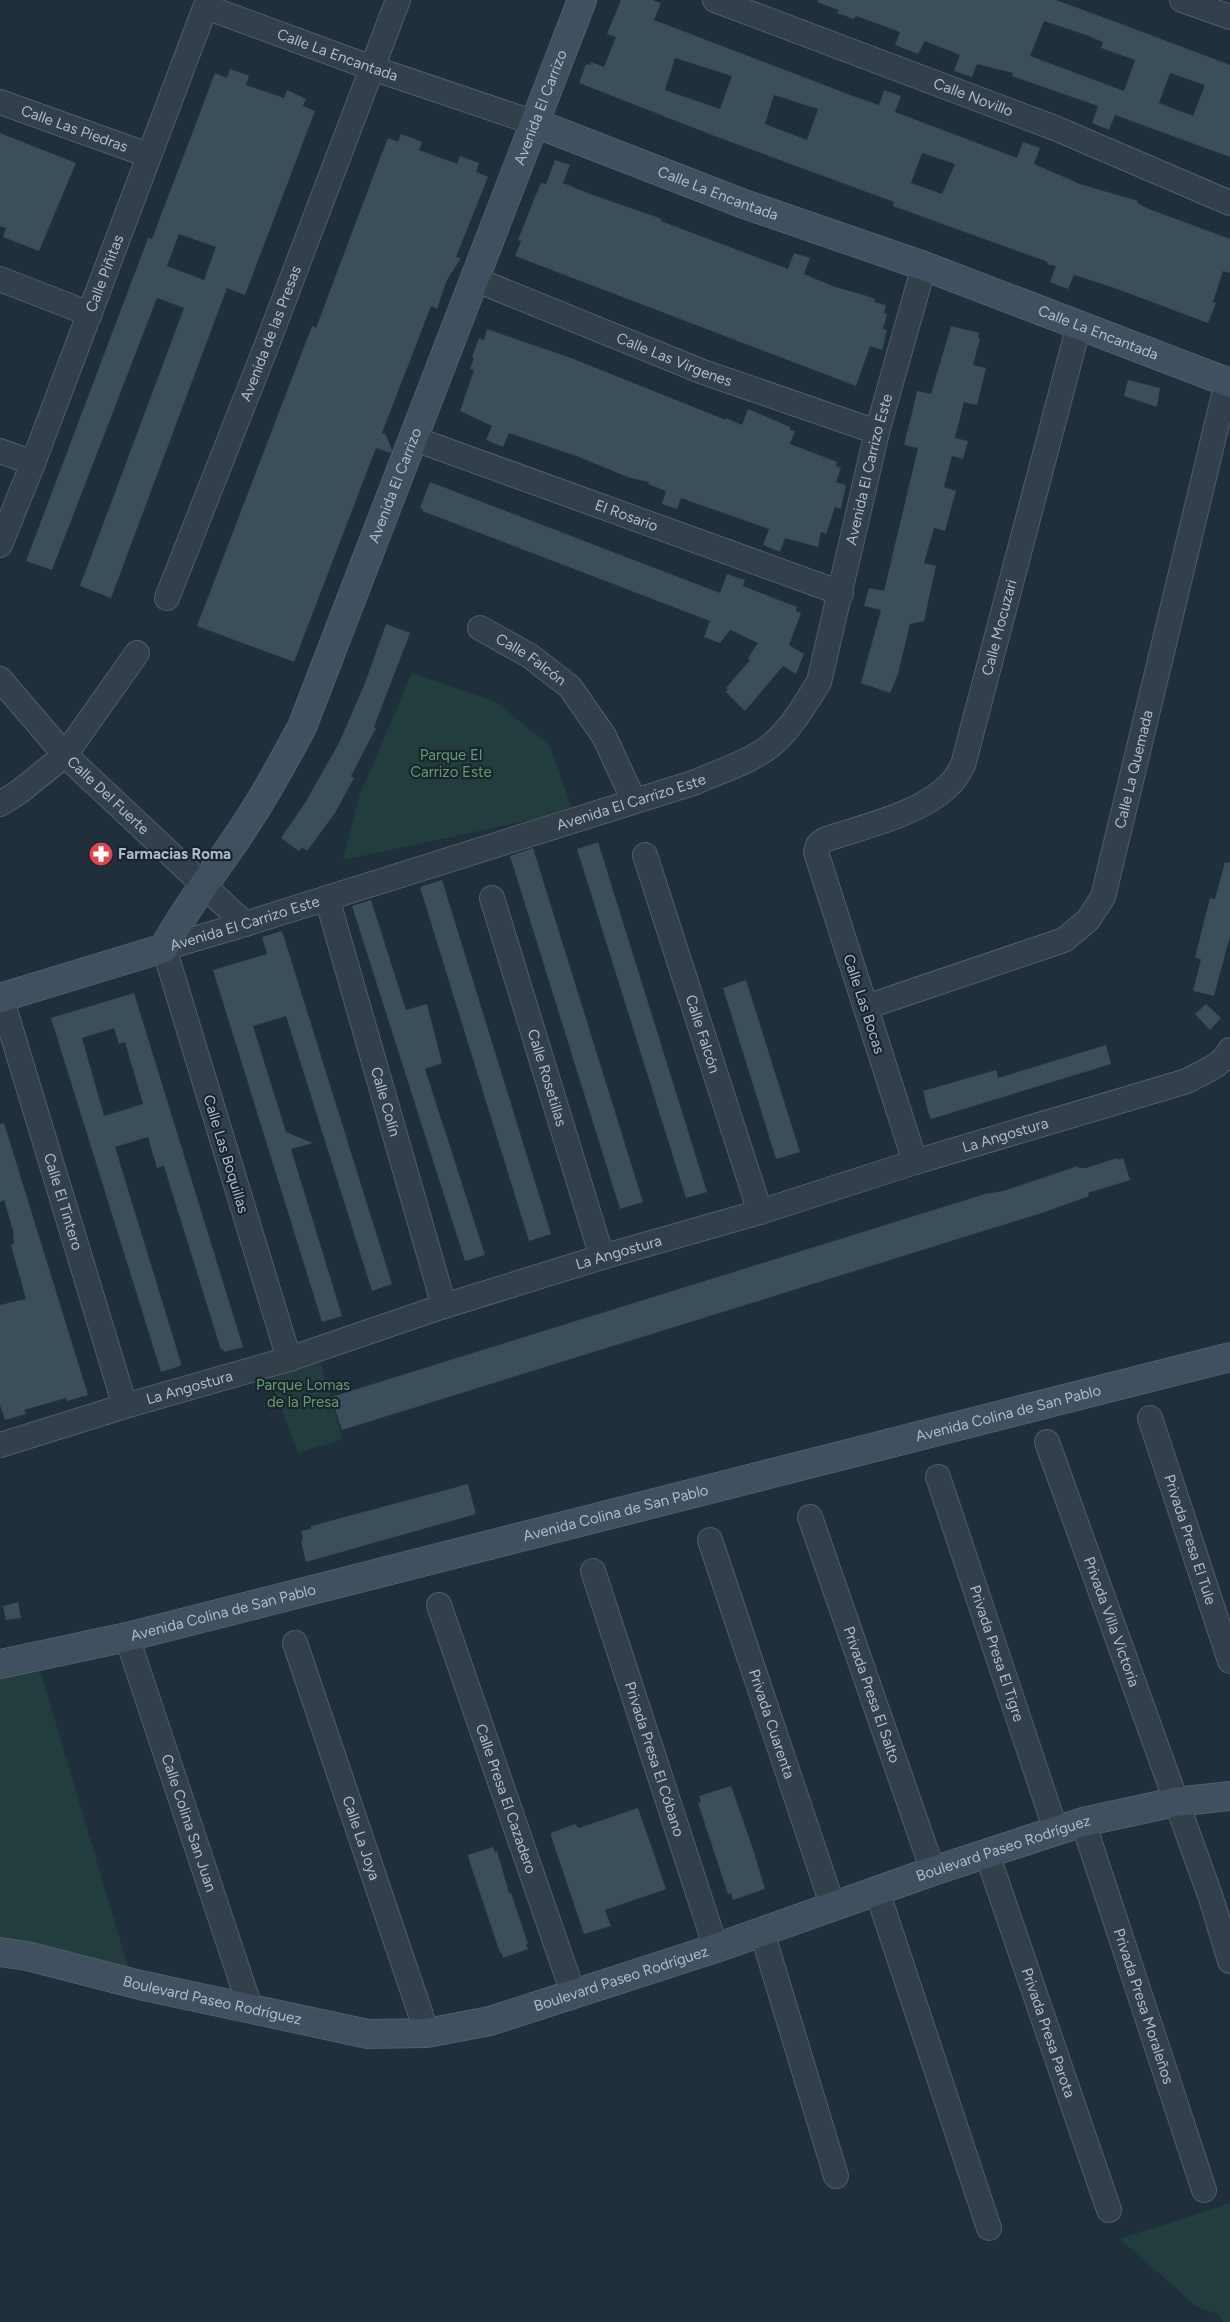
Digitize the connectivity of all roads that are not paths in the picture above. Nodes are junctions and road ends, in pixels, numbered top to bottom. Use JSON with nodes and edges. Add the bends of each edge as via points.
{"nodes":[{"id":1,"x":398,"y":0,"type":"edge"},
{"id":2,"x":582,"y":0,"type":"edge"},
{"id":3,"x":715,"y":0,"type":"edge"},
{"id":4,"x":1182,"y":0,"type":"edge"},
{"id":5,"x":207,"y":4,"type":"edge"},
{"id":6,"x":1230,"y":17,"type":"edge"},
{"id":7,"x":372,"y":68,"type":"junction"},
{"id":8,"x":0,"y":102,"type":"edge"},
{"id":9,"x":535,"y":123,"type":"junction"},
{"id":10,"x":148,"y":155,"type":"junction"},
{"id":11,"x":1230,"y":202,"type":"edge"},
{"id":12,"x":924,"y":266,"type":"junction"},
{"id":13,"x":0,"y":279,"type":"edge"},
{"id":14,"x":474,"y":279,"type":"junction"},
{"id":15,"x":90,"y":314,"type":"junction"},
{"id":16,"x":1080,"y":325,"type":"junction"},
{"id":17,"x":1229,"y":382,"type":"edge"},
{"id":18,"x":877,"y":432,"type":"junction"},
{"id":19,"x":412,"y":438,"type":"junction"},
{"id":20,"x":0,"y":451,"type":"edge"},
{"id":21,"x":33,"y":463,"type":"junction"},
{"id":22,"x":0,"y":545,"type":"edge"},
{"id":23,"x":841,"y":593,"type":"junction"},
{"id":24,"x":167,"y":598,"type":"dead end"},
{"id":25,"x":480,"y":628,"type":"dead end"},
{"id":26,"x":137,"y":653,"type":"dead end"},
{"id":27,"x":0,"y":679,"type":"edge"},
{"id":28,"x":65,"y":755,"type":"junction"},
{"id":29,"x":634,"y":801,"type":"junction"},
{"id":30,"x":0,"y":804,"type":"edge"},
{"id":31,"x":818,"y":845,"type":"joint"},
{"id":32,"x":645,"y":855,"type":"dead end"},
{"id":33,"x":204,"y":886,"type":"junction"},
{"id":34,"x":327,"y":898,"type":"junction"},
{"id":35,"x":492,"y":898,"type":"dead end"},
{"id":36,"x":245,"y":924,"type":"junction"},
{"id":37,"x":164,"y":948,"type":"junction"},
{"id":38,"x":1,"y":998,"type":"edge"},
{"id":39,"x":866,"y":1006,"type":"junction"},
{"id":40,"x":1230,"y":1050,"type":"edge"},
{"id":41,"x":915,"y":1162,"type":"junction"},
{"id":42,"x":760,"y":1212,"type":"junction"},
{"id":43,"x":602,"y":1257,"type":"junction"},
{"id":44,"x":444,"y":1306,"type":"junction"},
{"id":45,"x":1230,"y":1357,"type":"edge"},
{"id":46,"x":289,"y":1359,"type":"junction"},
{"id":47,"x":125,"y":1406,"type":"junction"},
{"id":48,"x":1150,"y":1418,"type":"dead end"},
{"id":49,"x":1047,"y":1442,"type":"dead end"},
{"id":50,"x":0,"y":1445,"type":"edge"},
{"id":51,"x":938,"y":1477,"type":"dead end"},
{"id":52,"x":810,"y":1517,"type":"dead end"},
{"id":53,"x":710,"y":1540,"type":"dead end"},
{"id":54,"x":593,"y":1571,"type":"dead end"},
{"id":55,"x":439,"y":1605,"type":"dead end"},
{"id":56,"x":127,"y":1637,"type":"junction"},
{"id":57,"x":295,"y":1643,"type":"dead end"},
{"id":58,"x":1230,"y":1661,"type":"edge"},
{"id":59,"x":0,"y":1664,"type":"edge"},
{"id":60,"x":1230,"y":1796,"type":"edge"},
{"id":61,"x":1175,"y":1802,"type":"junction"},
{"id":62,"x":1083,"y":1822,"type":"junction"},
{"id":63,"x":1056,"y":1831,"type":"junction"},
{"id":64,"x":987,"y":1854,"type":"junction"},
{"id":65,"x":933,"y":1871,"type":"junction"},
{"id":66,"x":877,"y":1891,"type":"junction"},
{"id":67,"x":833,"y":1907,"type":"junction"},
{"id":68,"x":762,"y":1932,"type":"junction"},
{"id":69,"x":716,"y":1948,"type":"junction"},
{"id":70,"x":0,"y":1952,"type":"edge"},
{"id":71,"x":1230,"y":1961,"type":"edge"},
{"id":72,"x":573,"y":1993,"type":"junction"},
{"id":73,"x":251,"y":2010,"type":"junction"},
{"id":74,"x":428,"y":2033,"type":"junction"},
{"id":75,"x":836,"y":2176,"type":"dead end"},
{"id":76,"x":1204,"y":2190,"type":"dead end"},
{"id":77,"x":1109,"y":2210,"type":"dead end"},
{"id":78,"x":989,"y":2228,"type":"dead end"}],
"edges":[{"from":1,"to":7,"type":"street","name":"Avenida de las Presas"},
{"from":2,"to":9,"type":"street","name":"Avenida El Carrizo"},
{"from":3,"to":11,"type":"street","name":"Calle Novillo","via":[[1055,128]]},
{"from":4,"to":6,"type":"street"},
{"from":5,"to":7,"type":"street","name":"Calle La Encantada"},
{"from":5,"to":10,"type":"street","name":"Calle Piñitas"},
{"from":7,"to":9,"type":"street","name":"Calle La Encantada"},
{"from":7,"to":24,"type":"street","name":"Avenida de las Presas"},
{"from":8,"to":10,"type":"street","name":"Calle Las Piedras"},
{"from":9,"to":12,"type":"street","name":"Calle La Encantada","via":[[744,204]]},
{"from":9,"to":14,"type":"street","name":"Avenida El Carrizo"},
{"from":10,"to":15,"type":"street","name":"Calle Piñitas"},
{"from":12,"to":16,"type":"street","name":"Calle La Encantada"},
{"from":12,"to":18,"type":"street","name":"Avenida El Carrizo Este"},
{"from":13,"to":15,"type":"street"},
{"from":14,"to":18,"type":"street","name":"Calle Las Virgenes","via":[[703,372]]},
{"from":14,"to":19,"type":"street","name":"Avenida El Carrizo"},
{"from":15,"to":21,"type":"street","name":"Calle Piñitas"},
{"from":16,"to":17,"type":"street","name":"Calle La Encantada"},
{"from":16,"to":31,"type":"street","name":"Calle Mocuzari","via":[[963,765],[953,781],[916,808],[824,840]]},
{"from":17,"to":39,"type":"street","name":"Calle La Quemada","via":[[1103,897],[1088,920],[1064,940]]},
{"from":18,"to":23,"type":"street","name":"Avenida El Carrizo Este"},
{"from":19,"to":23,"type":"street","name":"El Rosario"},
{"from":19,"to":33,"type":"street","name":"Avenida El Carrizo","via":[[302,727],[270,788]]},
{"from":20,"to":21,"type":"street"},
{"from":21,"to":22,"type":"street","name":"Calle Piñitas"},
{"from":23,"to":29,"type":"street","name":"Avenida El Carrizo Este","via":[[819,682],[797,716],[771,746],[722,771]]},
{"from":25,"to":29,"type":"street","name":"Calle Falcón","via":[[530,656],[570,688],[604,736]]},
{"from":26,"to":28,"type":"street"},
{"from":27,"to":28,"type":"street","name":"Calle Del Fuerte"},
{"from":28,"to":30,"type":"street"},
{"from":28,"to":33,"type":"street","name":"Calle Del Fuerte"},
{"from":29,"to":34,"type":"street","name":"Avenida El Carrizo Este"},
{"from":31,"to":39,"type":"street","name":"Calle Las Bocas","via":[[816,852]]},
{"from":32,"to":42,"type":"street","name":"Calle Falcón"},
{"from":33,"to":36,"type":"street","name":"Calle Del Fuerte"},
{"from":33,"to":37,"type":"street","name":"Avenida El Carrizo","via":[[180,917]]},
{"from":34,"to":36,"type":"street","name":"Avenida El Carrizo Este"},
{"from":34,"to":44,"type":"street","name":"Calle Colín"},
{"from":35,"to":43,"type":"street","name":"Calle Rosetillas"},
{"from":36,"to":37,"type":"street","name":"Avenida El Carrizo Este"},
{"from":37,"to":38,"type":"street","name":"Avenida El Carrizo Este"},
{"from":37,"to":46,"type":"street","name":"Calle Las Boquillas"},
{"from":38,"to":47,"type":"street","name":"Calle El Tintero"},
{"from":39,"to":41,"type":"street","name":"Calle Las Bocas"},
{"from":40,"to":41,"type":"street","name":"La Angostura","via":[[1211,1068],[1187,1081]]},
{"from":41,"to":42,"type":"street","name":"La Angostura"},
{"from":42,"to":43,"type":"street","name":"La Angostura"},
{"from":43,"to":44,"type":"street","name":"La Angostura"},
{"from":44,"to":46,"type":"street","name":"La Angostura"},
{"from":45,"to":56,"type":"street","name":"Avenida Colina de San Pablo"},
{"from":46,"to":47,"type":"street","name":"La Angostura"},
{"from":47,"to":50,"type":"street","name":"La Angostura"},
{"from":48,"to":58,"type":"street","name":"Privada Presa El Tule"},
{"from":49,"to":61,"type":"street","name":"Privada Villa Victoria"},
{"from":51,"to":63,"type":"street","name":"Privada Presa El Tigre"},
{"from":52,"to":65,"type":"street","name":"Privada Presa El Salto"},
{"from":53,"to":67,"type":"street","name":"Privada Cuarenta"},
{"from":54,"to":69,"type":"street","name":"Privada Presa El Cóbano"},
{"from":55,"to":72,"type":"street","name":"Calle Presa El Cazadero"},
{"from":56,"to":59,"type":"street","name":"Avenida Colina de San Pablo"},
{"from":56,"to":73,"type":"street","name":"Calle Colina San Juan"},
{"from":57,"to":74,"type":"street","name":"Calle La Joya"},
{"from":60,"to":61,"type":"street","name":"Boulevard Paseo Rodríguez"},
{"from":61,"to":62,"type":"street","name":"Boulevard Paseo Rodríguez"},
{"from":61,"to":71,"type":"street","name":"Privada Villa Victoria","via":[[1211,1898]]},
{"from":62,"to":63,"type":"street","name":"Boulevard Paseo Rodríguez"},
{"from":62,"to":76,"type":"street","name":"Privada Presa Moraleños"},
{"from":63,"to":64,"type":"street","name":"Boulevard Paseo Rodríguez"},
{"from":64,"to":65,"type":"street","name":"Boulevard Paseo Rodríguez"},
{"from":64,"to":77,"type":"street","name":"Privada Presa Parota"},
{"from":65,"to":66,"type":"street","name":"Boulevard Paseo Rodríguez"},
{"from":66,"to":67,"type":"street","name":"Boulevard Paseo Rodríguez"},
{"from":66,"to":78,"type":"street"},
{"from":67,"to":68,"type":"street","name":"Boulevard Paseo Rodríguez"},
{"from":68,"to":69,"type":"street","name":"Boulevard Paseo Rodríguez"},
{"from":68,"to":75,"type":"street"},
{"from":69,"to":72,"type":"street","name":"Boulevard Paseo Rodríguez"},
{"from":70,"to":73,"type":"street","name":"Boulevard Paseo Rodríguez"},
{"from":72,"to":74,"type":"street","name":"Boulevard Paseo Rodríguez","via":[[490,2021]]},
{"from":73,"to":74,"type":"street","name":"Boulevard Paseo Rodríguez","via":[[368,2034]]}]}
